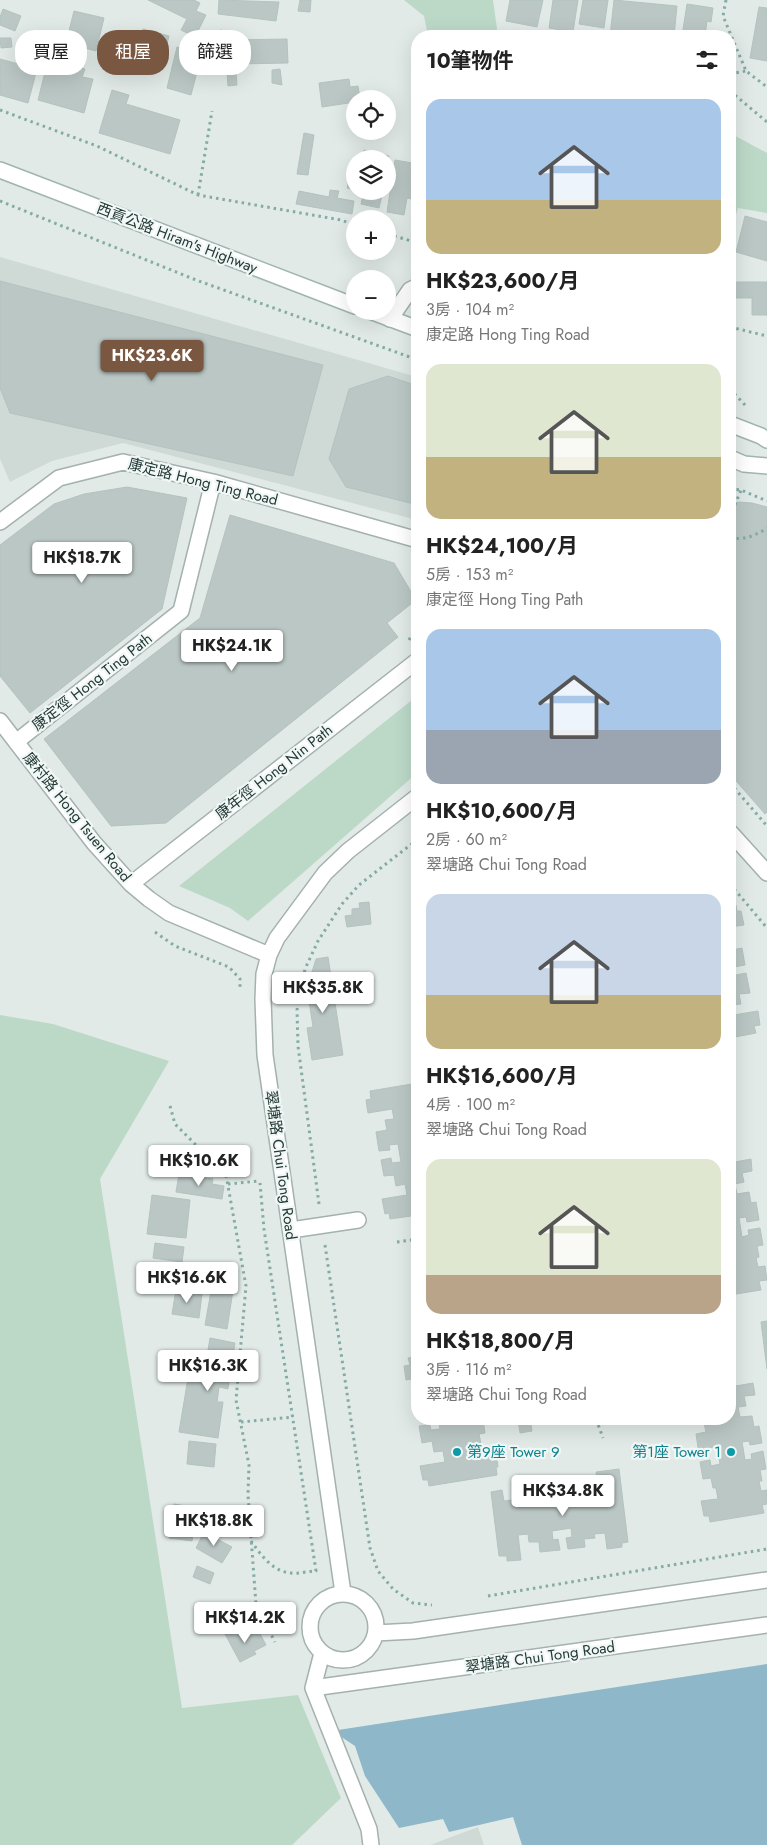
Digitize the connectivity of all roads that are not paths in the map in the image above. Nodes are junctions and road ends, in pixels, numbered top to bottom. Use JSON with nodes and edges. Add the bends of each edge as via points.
{"nodes":[{"id":1,"x":0,"y":170,"type":"edge"},
{"id":2,"x":411,"y":290,"type":"edge"},
{"id":3,"x":346,"y":303,"type":"edge"},
{"id":4,"x":396,"y":310,"type":"edge"},
{"id":5,"x":393,"y":320,"type":"edge"},
{"id":6,"x":411,"y":326,"type":"edge"},
{"id":7,"x":736,"y":426,"type":"edge"},
{"id":8,"x":767,"y":440,"type":"edge"},
{"id":9,"x":736,"y":461,"type":"edge"},
{"id":10,"x":767,"y":466,"type":"edge"},
{"id":11,"x":213,"y":482,"type":"junction"},
{"id":12,"x":0,"y":522,"type":"edge"},
{"id":13,"x":411,"y":538,"type":"edge"},
{"id":14,"x":411,"y":665,"type":"edge"},
{"id":15,"x":0,"y":722,"type":"edge"},
{"id":16,"x":16,"y":742,"type":"junction"},
{"id":17,"x":411,"y":802,"type":"edge"},
{"id":18,"x":736,"y":838,"type":"edge"},
{"id":19,"x":767,"y":872,"type":"edge"},
{"id":20,"x":131,"y":884,"type":"junction"},
{"id":21,"x":268,"y":955,"type":"junction"},
{"id":22,"x":358,"y":1220,"type":"dead end"},
{"id":23,"x":291,"y":1230,"type":"junction"},
{"id":24,"x":767,"y":1580,"type":"edge"},
{"id":25,"x":343,"y":1593,"type":"junction"},
{"id":26,"x":767,"y":1625,"type":"edge"},
{"id":27,"x":376,"y":1633,"type":"junction"},
{"id":28,"x":322,"y":1653,"type":"junction"},
{"id":29,"x":313,"y":1688,"type":"junction"},
{"id":30,"x":371,"y":1845,"type":"edge"}],
"edges":[{"from":1,"to":3,"type":"street","name":"西貢公路 Hiram's Highway"},
{"from":2,"to":4,"type":"street"},
{"from":5,"to":6,"type":"street"},
{"from":7,"to":8,"type":"street"},
{"from":9,"to":10,"type":"street"},
{"from":11,"to":12,"type":"street","name":"康定路 Hong Ting Road","via":[[123,462],[59,478]]},
{"from":11,"to":13,"type":"street","name":"康定路 Hong Ting Road"},
{"from":11,"to":16,"type":"street","name":"康定徑 Hong Ting Path","via":[[182,611]]},
{"from":14,"to":20,"type":"street","name":"康年徑 Hong Nin Path"},
{"from":15,"to":16,"type":"street","name":"康村路 Hong Tsuen Road"},
{"from":16,"to":20,"type":"street","name":"康村路 Hong Tsuen Road","via":[[94,843]]},
{"from":17,"to":21,"type":"street","name":"翠塘路 Chui Tong Road","via":[[325,873]]},
{"from":18,"to":19,"type":"street"},
{"from":20,"to":21,"type":"street","name":"康村路 Hong Tsuen Road","via":[[169,913]]},
{"from":21,"to":23,"type":"street","name":"翠塘路 Chui Tong Road","via":[[263,999],[265,1054]]},
{"from":22,"to":23,"type":"street"},
{"from":23,"to":25,"type":"street","name":"翠塘路 Chui Tong Road"},
{"from":24,"to":27,"type":"street"},
{"from":25,"to":27,"type":"street","via":[[360,1598],[369,1605],[376,1622]]},
{"from":25,"to":28,"type":"street","via":[[334,1594],[318,1604],[310,1620],[311,1638]]},
{"from":26,"to":29,"type":"street","name":"翠塘路 Chui Tong Road"},
{"from":27,"to":28,"type":"street","via":[[368,1649],[354,1658],[337,1660]]},
{"from":28,"to":29,"type":"street"},
{"from":29,"to":30,"type":"street","via":[[369,1829]]}]}
